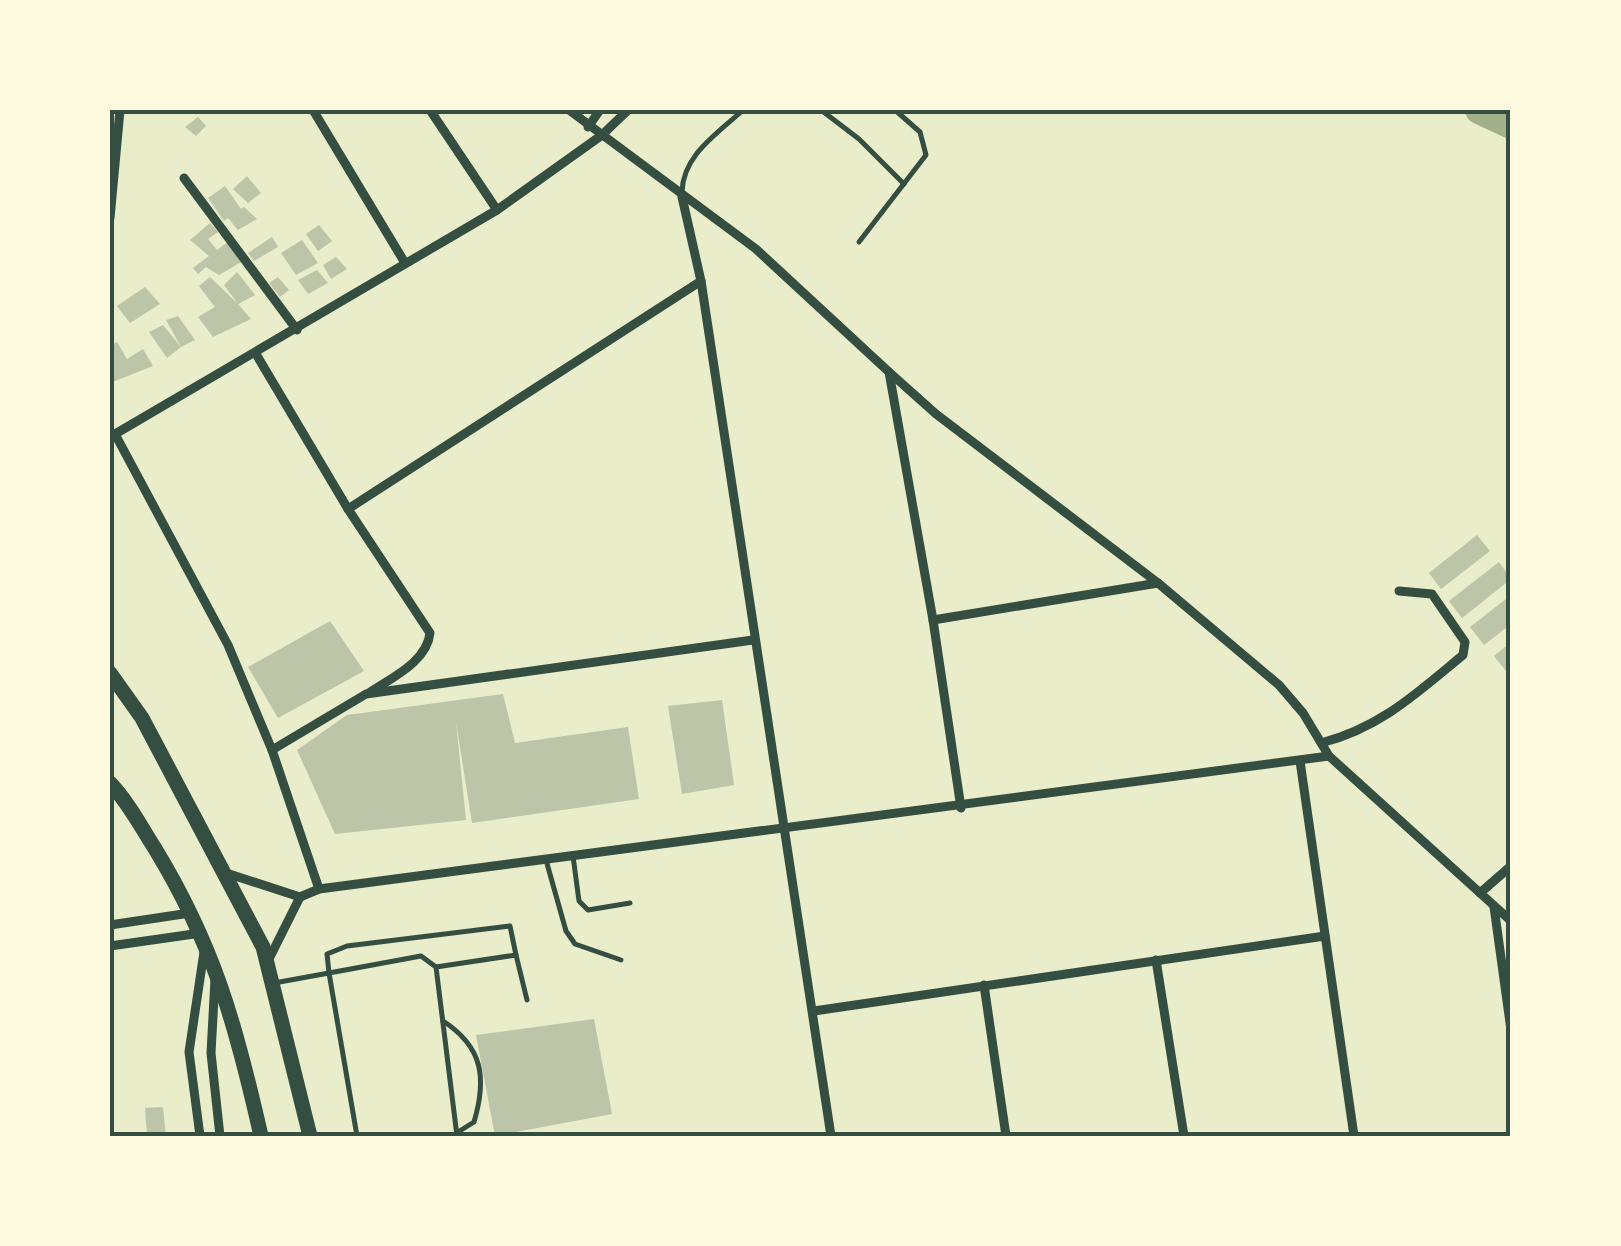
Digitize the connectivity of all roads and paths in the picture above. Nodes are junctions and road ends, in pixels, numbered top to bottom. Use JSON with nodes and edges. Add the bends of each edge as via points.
{"nodes":[{"id":1,"x":120,"y":110,"type":"edge"},
{"id":2,"x":312,"y":110,"type":"edge"},
{"id":3,"x":430,"y":110,"type":"edge"},
{"id":4,"x":570,"y":110,"type":"edge"},
{"id":5,"x":600,"y":110,"type":"edge"},
{"id":6,"x":628,"y":110,"type":"edge"},
{"id":7,"x":743,"y":110,"type":"edge"},
{"id":8,"x":821,"y":110,"type":"edge"},
{"id":9,"x":895,"y":110,"type":"edge"},
{"id":10,"x":588,"y":127,"type":"junction"},
{"id":11,"x":602,"y":135,"type":"junction"},
{"id":12,"x":184,"y":178,"type":"dead end"},
{"id":13,"x":904,"y":184,"type":"junction"},
{"id":14,"x":682,"y":197,"type":"junction"},
{"id":15,"x":497,"y":210,"type":"junction"},
{"id":16,"x":110,"y":218,"type":"edge"},
{"id":17,"x":858,"y":242,"type":"dead end"},
{"id":18,"x":405,"y":263,"type":"junction"},
{"id":19,"x":701,"y":281,"type":"junction"},
{"id":20,"x":297,"y":330,"type":"junction"},
{"id":21,"x":256,"y":354,"type":"junction"},
{"id":22,"x":889,"y":372,"type":"junction"},
{"id":23,"x":112,"y":434,"type":"edge"},
{"id":24,"x":348,"y":509,"type":"junction"},
{"id":25,"x":1158,"y":583,"type":"junction"},
{"id":26,"x":1399,"y":591,"type":"dead end"},
{"id":27,"x":934,"y":620,"type":"junction"},
{"id":28,"x":753,"y":640,"type":"junction"},
{"id":29,"x":110,"y":674,"type":"edge"},
{"id":30,"x":366,"y":694,"type":"junction"},
{"id":31,"x":1321,"y":743,"type":"junction"},
{"id":32,"x":272,"y":750,"type":"junction"},
{"id":33,"x":1329,"y":756,"type":"junction"},
{"id":34,"x":1300,"y":760,"type":"junction"},
{"id":35,"x":110,"y":783,"type":"edge"},
{"id":36,"x":961,"y":808,"type":"junction"},
{"id":37,"x":784,"y":828,"type":"junction"},
{"id":38,"x":574,"y":856,"type":"junction"},
{"id":39,"x":546,"y":860,"type":"junction"},
{"id":40,"x":1511,"y":866,"type":"edge"},
{"id":41,"x":223,"y":872,"type":"junction"},
{"id":42,"x":318,"y":890,"type":"junction"},
{"id":43,"x":1480,"y":893,"type":"junction"},
{"id":44,"x":300,"y":896,"type":"junction"},
{"id":45,"x":630,"y":903,"type":"dead end"},
{"id":46,"x":1494,"y":908,"type":"junction"},
{"id":47,"x":190,"y":914,"type":"junction"},
{"id":48,"x":1511,"y":921,"type":"edge"},
{"id":49,"x":110,"y":925,"type":"edge"},
{"id":50,"x":1324,"y":936,"type":"junction"},
{"id":51,"x":203,"y":938,"type":"junction"},
{"id":52,"x":110,"y":946,"type":"edge"},
{"id":53,"x":516,"y":954,"type":"junction"},
{"id":54,"x":622,"y":960,"type":"dead end"},
{"id":55,"x":1156,"y":960,"type":"junction"},
{"id":56,"x":268,"y":962,"type":"junction"},
{"id":57,"x":436,"y":967,"type":"junction"},
{"id":58,"x":215,"y":968,"type":"junction"},
{"id":59,"x":329,"y":973,"type":"junction"},
{"id":60,"x":274,"y":983,"type":"junction"},
{"id":61,"x":984,"y":986,"type":"junction"},
{"id":62,"x":527,"y":1000,"type":"dead end"},
{"id":63,"x":814,"y":1011,"type":"junction"},
{"id":64,"x":443,"y":1022,"type":"junction"},
{"id":65,"x":1511,"y":1030,"type":"edge"},
{"id":66,"x":457,"y":1134,"type":"edge"},
{"id":67,"x":200,"y":1136,"type":"edge"},
{"id":68,"x":220,"y":1136,"type":"edge"},
{"id":69,"x":262,"y":1136,"type":"edge"},
{"id":70,"x":310,"y":1136,"type":"edge"},
{"id":71,"x":358,"y":1136,"type":"edge"},
{"id":72,"x":830,"y":1136,"type":"edge"},
{"id":73,"x":1006,"y":1136,"type":"edge"},
{"id":74,"x":1184,"y":1136,"type":"edge"},
{"id":75,"x":1354,"y":1136,"type":"edge"}],
"edges":[{"from":1,"to":16,"type":"street"},
{"from":2,"to":18,"type":"street"},
{"from":3,"to":15,"type":"street"},
{"from":4,"to":10,"type":"street"},
{"from":5,"to":10,"type":"street"},
{"from":6,"to":11,"type":"street"},
{"from":7,"to":14,"type":"lane","via":[[694,155],[682,174]]},
{"from":8,"to":13,"type":"lane"},
{"from":9,"to":13,"type":"lane","via":[[926,144],[926,155]]},
{"from":10,"to":11,"type":"street"},
{"from":11,"to":14,"type":"street"},
{"from":11,"to":15,"type":"street"},
{"from":12,"to":20,"type":"street"},
{"from":13,"to":17,"type":"lane"},
{"from":14,"to":19,"type":"street"},
{"from":14,"to":22,"type":"street","via":[[756,249]]},
{"from":15,"to":18,"type":"street"},
{"from":18,"to":20,"type":"street"},
{"from":19,"to":24,"type":"street"},
{"from":19,"to":28,"type":"street"},
{"from":20,"to":21,"type":"street"},
{"from":21,"to":23,"type":"street"},
{"from":21,"to":24,"type":"street"},
{"from":22,"to":25,"type":"street"},
{"from":22,"to":27,"type":"street"},
{"from":23,"to":32,"type":"street","via":[[228,645]]},
{"from":24,"to":30,"type":"street","via":[[430,633],[414,662]]},
{"from":25,"to":27,"type":"street"},
{"from":25,"to":31,"type":"street","via":[[1278,685]]},
{"from":26,"to":31,"type":"street","via":[[1432,594],[1465,642],[1462,655],[1392,715]]},
{"from":27,"to":36,"type":"street"},
{"from":28,"to":30,"type":"street"},
{"from":28,"to":37,"type":"street"},
{"from":29,"to":41,"type":"highway","via":[[142,718]]},
{"from":30,"to":32,"type":"street"},
{"from":31,"to":33,"type":"street"},
{"from":32,"to":42,"type":"street"},
{"from":33,"to":34,"type":"street"},
{"from":33,"to":43,"type":"street"},
{"from":34,"to":36,"type":"street"},
{"from":34,"to":50,"type":"street"},
{"from":35,"to":47,"type":"highway"},
{"from":36,"to":37,"type":"street"},
{"from":37,"to":38,"type":"street"},
{"from":37,"to":63,"type":"street"},
{"from":38,"to":39,"type":"street"},
{"from":38,"to":45,"type":"lane","via":[[580,901],[588,910]]},
{"from":39,"to":42,"type":"street"},
{"from":39,"to":54,"type":"lane","via":[[575,944]]},
{"from":40,"to":43,"type":"street"},
{"from":41,"to":44,"type":"street"},
{"from":41,"to":56,"type":"highway"},
{"from":42,"to":44,"type":"street"},
{"from":43,"to":46,"type":"street"},
{"from":44,"to":56,"type":"street"},
{"from":46,"to":48,"type":"street"},
{"from":46,"to":65,"type":"street"},
{"from":47,"to":49,"type":"street"},
{"from":47,"to":51,"type":"highway"},
{"from":50,"to":55,"type":"street"},
{"from":50,"to":75,"type":"street"},
{"from":51,"to":52,"type":"street"},
{"from":51,"to":58,"type":"highway"},
{"from":51,"to":67,"type":"street","via":[[189,1052]]},
{"from":53,"to":57,"type":"lane"},
{"from":53,"to":59,"type":"lane","via":[[510,926],[347,946],[327,954]]},
{"from":53,"to":62,"type":"lane"},
{"from":55,"to":61,"type":"street"},
{"from":55,"to":74,"type":"street"},
{"from":56,"to":60,"type":"highway"},
{"from":57,"to":59,"type":"lane","via":[[420,956]]},
{"from":57,"to":64,"type":"lane"},
{"from":58,"to":68,"type":"street","via":[[212,1053]]},
{"from":58,"to":69,"type":"highway","via":[[233,1013]]},
{"from":59,"to":60,"type":"lane"},
{"from":59,"to":71,"type":"lane"},
{"from":60,"to":70,"type":"highway"},
{"from":61,"to":63,"type":"street"},
{"from":61,"to":73,"type":"street"},
{"from":63,"to":72,"type":"street"},
{"from":64,"to":66,"type":"lane"},
{"from":64,"to":66,"type":"lane","via":[[466,1036],[479,1062],[482,1096],[474,1122]]}]}
